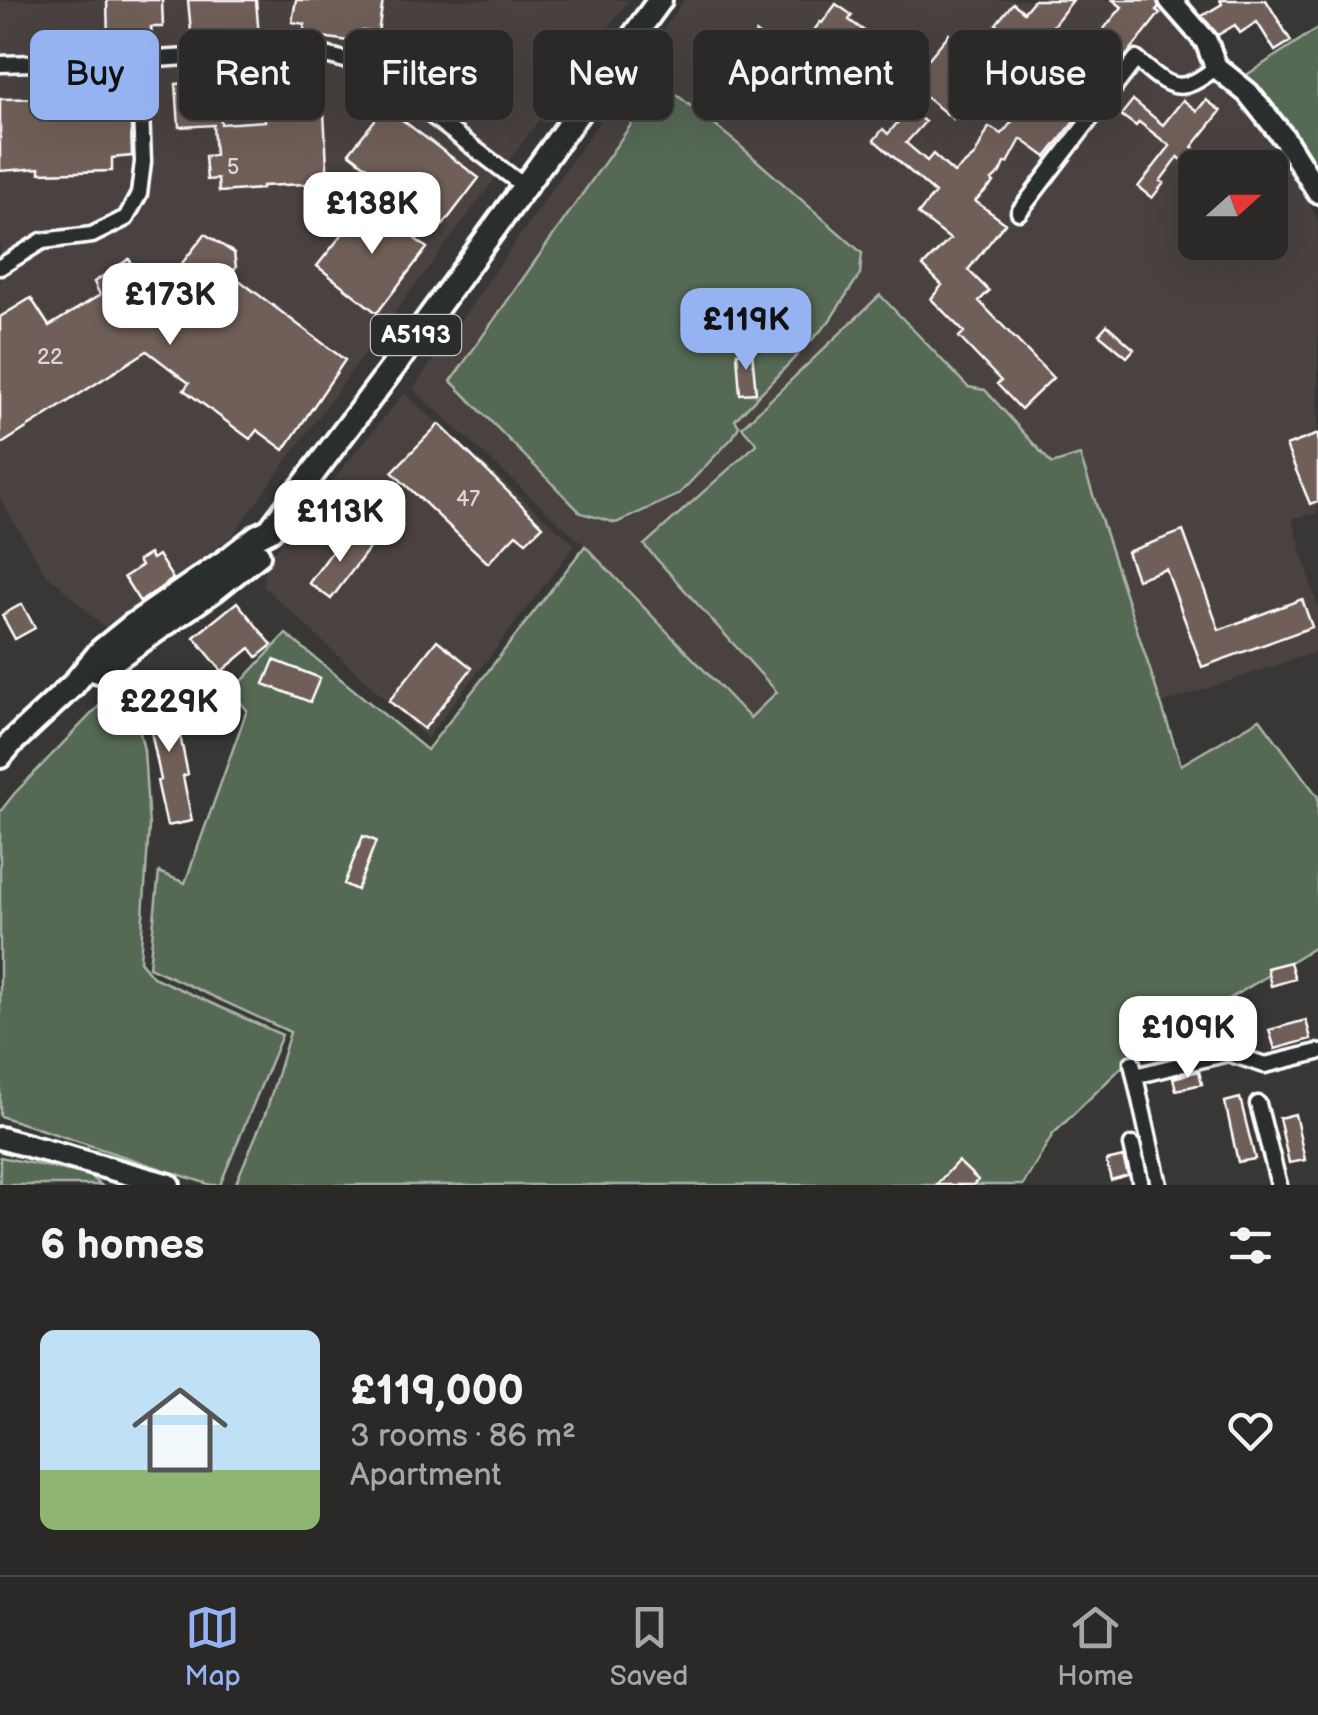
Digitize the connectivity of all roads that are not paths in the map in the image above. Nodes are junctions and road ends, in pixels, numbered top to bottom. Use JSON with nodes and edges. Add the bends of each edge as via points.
{"nodes":[{"id":1,"x":660,"y":0,"type":"edge"},
{"id":2,"x":1179,"y":3,"type":"edge"},
{"id":3,"x":159,"y":59,"type":"edge"},
{"id":4,"x":30,"y":63,"type":"edge"},
{"id":5,"x":0,"y":64,"type":"edge"},
{"id":6,"x":1216,"y":66,"type":"junction"},
{"id":7,"x":141,"y":120,"type":"edge"},
{"id":8,"x":525,"y":187,"type":"junction"},
{"id":9,"x":1318,"y":192,"type":"edge"},
{"id":10,"x":1019,"y":212,"type":"dead end"},
{"id":11,"x":0,"y":267,"type":"edge"},
{"id":12,"x":0,"y":756,"type":"edge"},
{"id":13,"x":1318,"y":1052,"type":"edge"},
{"id":14,"x":1258,"y":1104,"type":"dead end"},
{"id":15,"x":0,"y":1138,"type":"edge"},
{"id":16,"x":1132,"y":1145,"type":"dead end"},
{"id":17,"x":1136,"y":1184,"type":"edge"},
{"id":18,"x":169,"y":1185,"type":"edge"},
{"id":19,"x":1159,"y":1185,"type":"edge"},
{"id":20,"x":1279,"y":1185,"type":"edge"}],
"edges":[{"from":1,"to":8,"type":"main road","number":"A5193"},
{"from":2,"to":6,"type":"main road"},
{"from":3,"to":8,"type":"street","via":[[306,50],[365,65]]},
{"from":4,"to":5,"type":"street"},
{"from":6,"to":9,"type":"main road","via":[[1284,138]]},
{"from":6,"to":10,"type":"street","via":[[1194,84],[1172,85],[1136,59]]},
{"from":7,"to":11,"type":"street","via":[[139,194],[126,218],[92,235],[42,241]]},
{"from":8,"to":12,"type":"main road","number":"A5193","via":[[270,530],[133,625]]},
{"from":13,"to":19,"type":"street","via":[[1266,1064],[1228,1053],[1134,1070]]},
{"from":14,"to":20,"type":"street"},
{"from":15,"to":18,"type":"main road"},
{"from":16,"to":17,"type":"street"}]}
